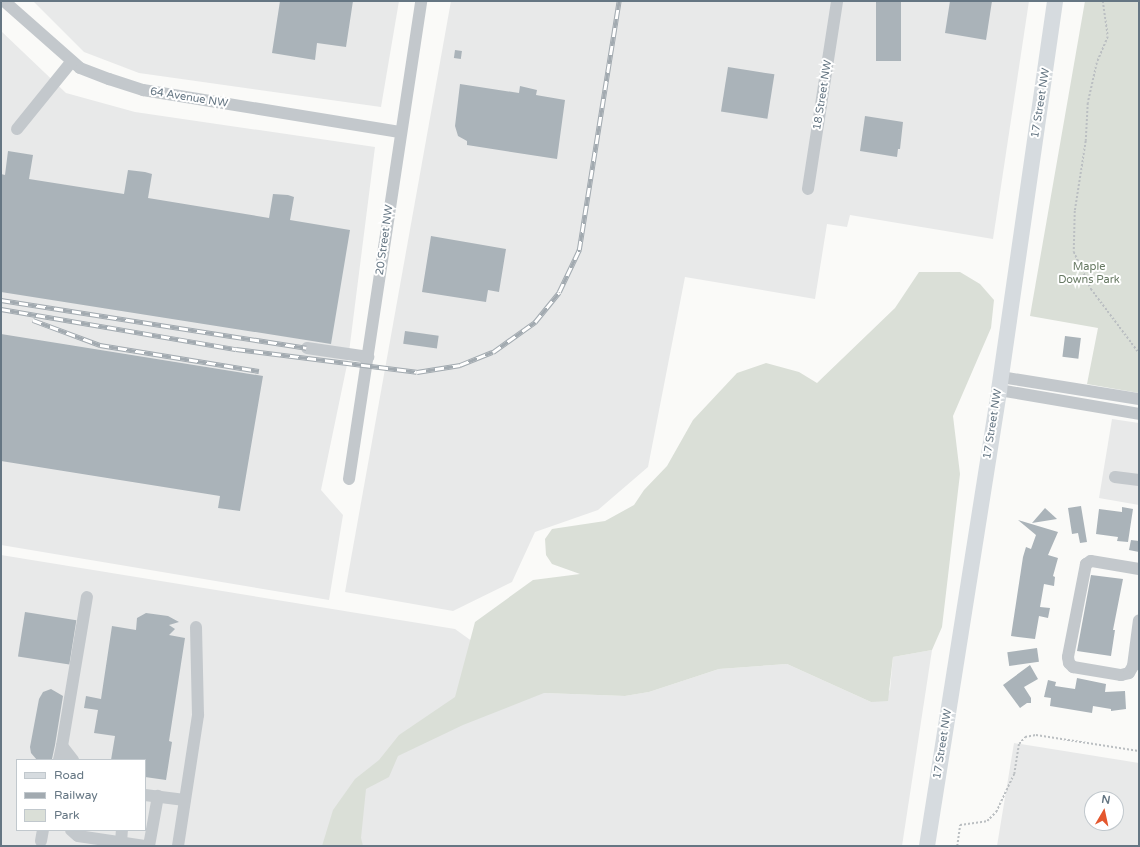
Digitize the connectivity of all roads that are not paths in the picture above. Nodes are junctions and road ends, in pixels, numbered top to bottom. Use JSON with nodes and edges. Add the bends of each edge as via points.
{"nodes":[{"id":1,"x":4,"y":1,"type":"edge"},
{"id":2,"x":421,"y":1,"type":"edge"},
{"id":3,"x":837,"y":1,"type":"edge"},
{"id":4,"x":1055,"y":1,"type":"edge"},
{"id":5,"x":72,"y":61,"type":"junction"},
{"id":6,"x":17,"y":129,"type":"dead end"},
{"id":7,"x":400,"y":132,"type":"junction"},
{"id":8,"x":808,"y":189,"type":"dead end"},
{"id":9,"x":307,"y":348,"type":"dead end"},
{"id":10,"x":368,"y":356,"type":"junction"},
{"id":11,"x":1000,"y":384,"type":"junction"},
{"id":12,"x":1139,"y":399,"type":"edge"},
{"id":13,"x":1139,"y":414,"type":"edge"},
{"id":14,"x":1115,"y":477,"type":"dead end"},
{"id":15,"x":349,"y":479,"type":"dead end"},
{"id":16,"x":1139,"y":480,"type":"edge"},
{"id":17,"x":1139,"y":569,"type":"edge"},
{"id":18,"x":86,"y":597,"type":"dead end"},
{"id":19,"x":1139,"y":620,"type":"edge"},
{"id":20,"x":196,"y":626,"type":"dead end"},
{"id":21,"x":62,"y":746,"type":"junction"},
{"id":22,"x":59,"y":759,"type":"edge"},
{"id":23,"x":72,"y":759,"type":"edge"},
{"id":24,"x":146,"y":795,"type":"edge"},
{"id":25,"x":158,"y":796,"type":"junction"},
{"id":26,"x":185,"y":800,"type":"junction"},
{"id":27,"x":71,"y":831,"type":"edge"},
{"id":28,"x":122,"y":831,"type":"edge"},
{"id":29,"x":95,"y":834,"type":"edge"},
{"id":30,"x":121,"y":843,"type":"junction"},
{"id":31,"x":146,"y":846,"type":"edge"},
{"id":32,"x":149,"y":846,"type":"edge"},
{"id":33,"x":178,"y":846,"type":"edge"},
{"id":34,"x":927,"y":846,"type":"edge"}],
"edges":[{"from":1,"to":5,"type":"street","name":"64 Avenue NW"},
{"from":2,"to":7,"type":"street","name":"20 Street NW"},
{"from":3,"to":8,"type":"street","name":"18 Street NW"},
{"from":4,"to":11,"type":"main road","name":"17 Street NW"},
{"from":5,"to":6,"type":"street"},
{"from":5,"to":7,"type":"street","name":"64 Avenue NW","via":[[80,68],[143,90]]},
{"from":7,"to":10,"type":"street","name":"20 Street NW"},
{"from":9,"to":10,"type":"street"},
{"from":10,"to":15,"type":"street","name":"20 Street NW"},
{"from":11,"to":12,"type":"street"},
{"from":11,"to":13,"type":"street"},
{"from":11,"to":34,"type":"main road","name":"17 Street NW"},
{"from":14,"to":16,"type":"street"},
{"from":17,"to":19,"type":"street","via":[[1091,561],[1086,564],[1069,649],[1069,663],[1073,667],[1121,675],[1129,672],[1133,666]]},
{"from":18,"to":21,"type":"street"},
{"from":20,"to":26,"type":"street","via":[[198,715]]},
{"from":21,"to":22,"type":"street"},
{"from":21,"to":23,"type":"street"},
{"from":24,"to":25,"type":"street"},
{"from":25,"to":26,"type":"street"},
{"from":25,"to":32,"type":"street"},
{"from":26,"to":33,"type":"street"},
{"from":27,"to":29,"type":"street","via":[[78,836]]},
{"from":28,"to":30,"type":"street"},
{"from":29,"to":30,"type":"street"},
{"from":30,"to":31,"type":"street"}]}
